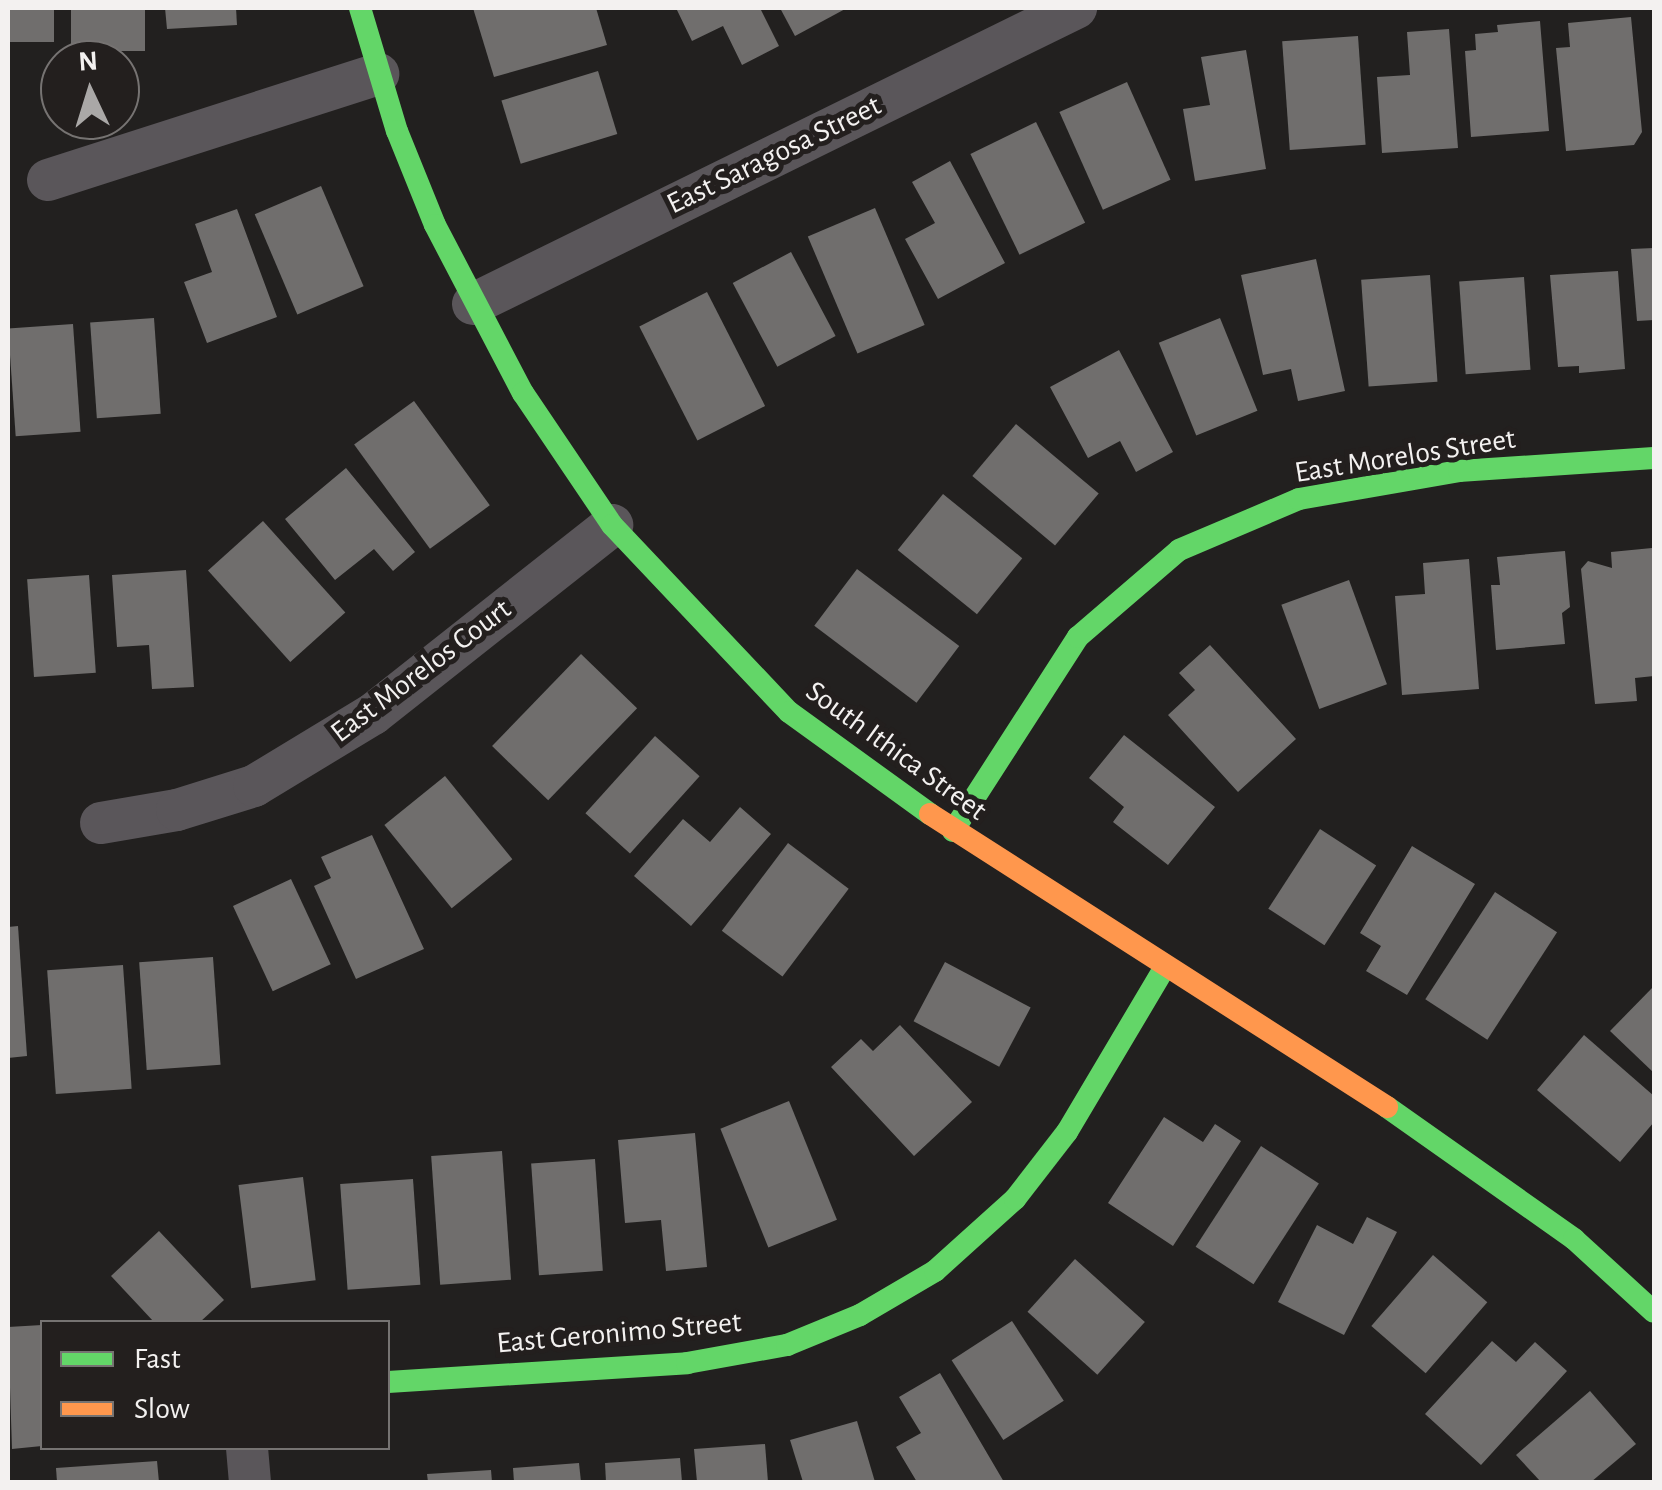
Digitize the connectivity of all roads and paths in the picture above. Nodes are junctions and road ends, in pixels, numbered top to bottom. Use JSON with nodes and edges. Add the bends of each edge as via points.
{"nodes":[{"id":1,"x":360,"y":8,"type":"edge"},
{"id":2,"x":1076,"y":8,"type":"edge"},
{"id":3,"x":378,"y":74,"type":"junction"},
{"id":4,"x":48,"y":180,"type":"dead end"},
{"id":5,"x":473,"y":304,"type":"junction"},
{"id":6,"x":1654,"y":458,"type":"edge"},
{"id":7,"x":612,"y":525,"type":"junction"},
{"id":8,"x":101,"y":823,"type":"dead end"},
{"id":9,"x":952,"y":831,"type":"junction"},
{"id":10,"x":1164,"y":967,"type":"junction"},
{"id":11,"x":1646,"y":1288,"type":"edge"},
{"id":12,"x":390,"y":1382,"type":"edge"},
{"id":13,"x":247,"y":1450,"type":"edge"},
{"id":14,"x":250,"y":1482,"type":"edge"}],
"edges":[{"from":1,"to":3,"type":"street","name":"South Ithica Street"},
{"from":2,"to":5,"type":"street","name":"East Saragosa Street"},
{"from":3,"to":4,"type":"street"},
{"from":3,"to":5,"type":"street","name":"South Ithica Street"},
{"from":5,"to":7,"type":"street","name":"South Ithica Street","via":[[553,442]]},
{"from":6,"to":9,"type":"street","name":"East Morelos Street","via":[[1459,471],[1299,499],[1179,550],[1078,638]]},
{"from":7,"to":8,"type":"street","name":"East Morelos Court","via":[[373,714],[254,786],[177,810]]},
{"from":7,"to":9,"type":"street","name":"South Ithica Street","via":[[789,712]]},
{"from":9,"to":10,"type":"street","name":"South Ithica Street"},
{"from":10,"to":11,"type":"street","name":"South Ithica Street","via":[[1464,1156]]},
{"from":10,"to":12,"type":"street","name":"East Geronimo Street","via":[[1067,1132],[1014,1198],[935,1271],[860,1315],[787,1345],[687,1362]]},
{"from":13,"to":14,"type":"street"}]}
